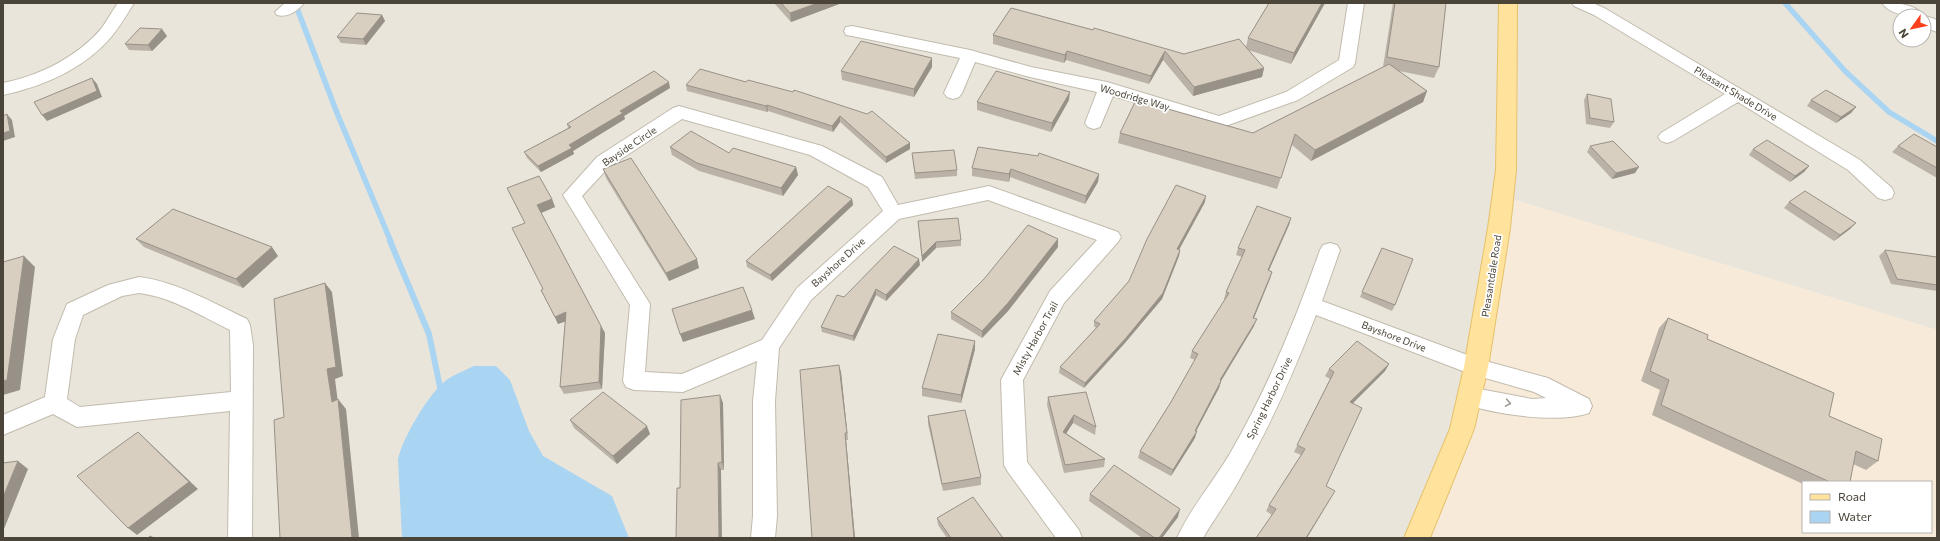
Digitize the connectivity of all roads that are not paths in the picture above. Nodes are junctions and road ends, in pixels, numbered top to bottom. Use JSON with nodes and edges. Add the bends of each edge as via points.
{"nodes":[{"id":1,"x":126,"y":3,"type":"edge"},
{"id":2,"x":296,"y":3,"type":"edge"},
{"id":3,"x":1356,"y":3,"type":"edge"},
{"id":4,"x":1508,"y":3,"type":"edge"},
{"id":5,"x":1580,"y":3,"type":"edge"},
{"id":6,"x":1890,"y":3,"type":"edge"},
{"id":7,"x":1900,"y":8,"type":"edge"},
{"id":8,"x":283,"y":12,"type":"dead end"},
{"id":9,"x":852,"y":31,"type":"dead end"},
{"id":10,"x":970,"y":55,"type":"junction"},
{"id":11,"x":1107,"y":88,"type":"junction"},
{"id":12,"x":3,"y":89,"type":"edge"},
{"id":13,"x":953,"y":93,"type":"dead end"},
{"id":14,"x":1738,"y":94,"type":"junction"},
{"id":15,"x":1094,"y":123,"type":"dead end"},
{"id":16,"x":1667,"y":137,"type":"dead end"},
{"id":17,"x":1885,"y":193,"type":"dead end"},
{"id":18,"x":893,"y":213,"type":"junction"},
{"id":19,"x":1110,"y":237,"type":"joint"},
{"id":20,"x":1330,"y":250,"type":"dead end"},
{"id":21,"x":1311,"y":305,"type":"junction"},
{"id":22,"x":769,"y":346,"type":"junction"},
{"id":23,"x":1476,"y":367,"type":"junction"},
{"id":24,"x":1469,"y":396,"type":"junction"},
{"id":25,"x":242,"y":400,"type":"junction"},
{"id":26,"x":55,"y":402,"type":"junction"},
{"id":27,"x":3,"y":425,"type":"edge"},
{"id":28,"x":240,"y":538,"type":"edge"},
{"id":29,"x":763,"y":538,"type":"edge"},
{"id":30,"x":1070,"y":538,"type":"edge"},
{"id":31,"x":1190,"y":538,"type":"edge"},
{"id":32,"x":1417,"y":538,"type":"edge"}],
"edges":[{"from":1,"to":12,"type":"street","via":[[106,33],[80,55],[32,82]]},
{"from":2,"to":8,"type":"street"},
{"from":3,"to":11,"type":"street","name":"Woodridge Way","via":[[1347,63],[1292,96],[1220,122]]},
{"from":4,"to":23,"type":"main road","name":"Pleasantdale Road","via":[[1506,170]]},
{"from":5,"to":14,"type":"street","name":"Pleasant Shade Drive","via":[[1600,12]]},
{"from":6,"to":7,"type":"street"},
{"from":9,"to":10,"type":"street","name":"Woodridge Way"},
{"from":10,"to":11,"type":"street","name":"Woodridge Way","via":[[1030,72]]},
{"from":10,"to":13,"type":"street"},
{"from":11,"to":15,"type":"street"},
{"from":14,"to":16,"type":"street"},
{"from":14,"to":17,"type":"street","name":"Pleasant Shade Drive","via":[[1854,165]]},
{"from":18,"to":19,"type":"street","name":"Bayshore Drive","via":[[989,192]]},
{"from":18,"to":22,"type":"street","name":"Bayshore Drive","via":[[804,294]]},
{"from":18,"to":22,"type":"street","name":"Bayside Circle","via":[[875,182],[816,150],[679,112],[603,162],[572,195],[640,304],[634,381],[683,383]]},
{"from":19,"to":30,"type":"street","name":"Misty Harbor Trail","via":[[1057,297],[1012,380],[1016,464]]},
{"from":20,"to":21,"type":"street","name":"Spring Harbor Drive"},
{"from":21,"to":23,"type":"street","name":"Bayshore Drive"},
{"from":21,"to":31,"type":"street","name":"Spring Harbor Drive","via":[[1286,365],[1240,457]]},
{"from":22,"to":29,"type":"street","name":"Bayshore Drive","via":[[764,401]]},
{"from":23,"to":24,"type":"main road","name":"Pleasantdale Road"},
{"from":24,"to":23,"type":"street","name":"Bayshore Drive","one_way":true,"via":[[1532,408],[1581,406],[1540,384]]},
{"from":24,"to":32,"type":"main road","name":"Pleasantdale Road","via":[[1462,429]]},
{"from":25,"to":26,"type":"street","via":[[77,416]]},
{"from":25,"to":26,"type":"street","via":[[240,325],[168,292],[138,284],[74,310],[64,339]]},
{"from":25,"to":28,"type":"street"},
{"from":26,"to":27,"type":"street"}]}
